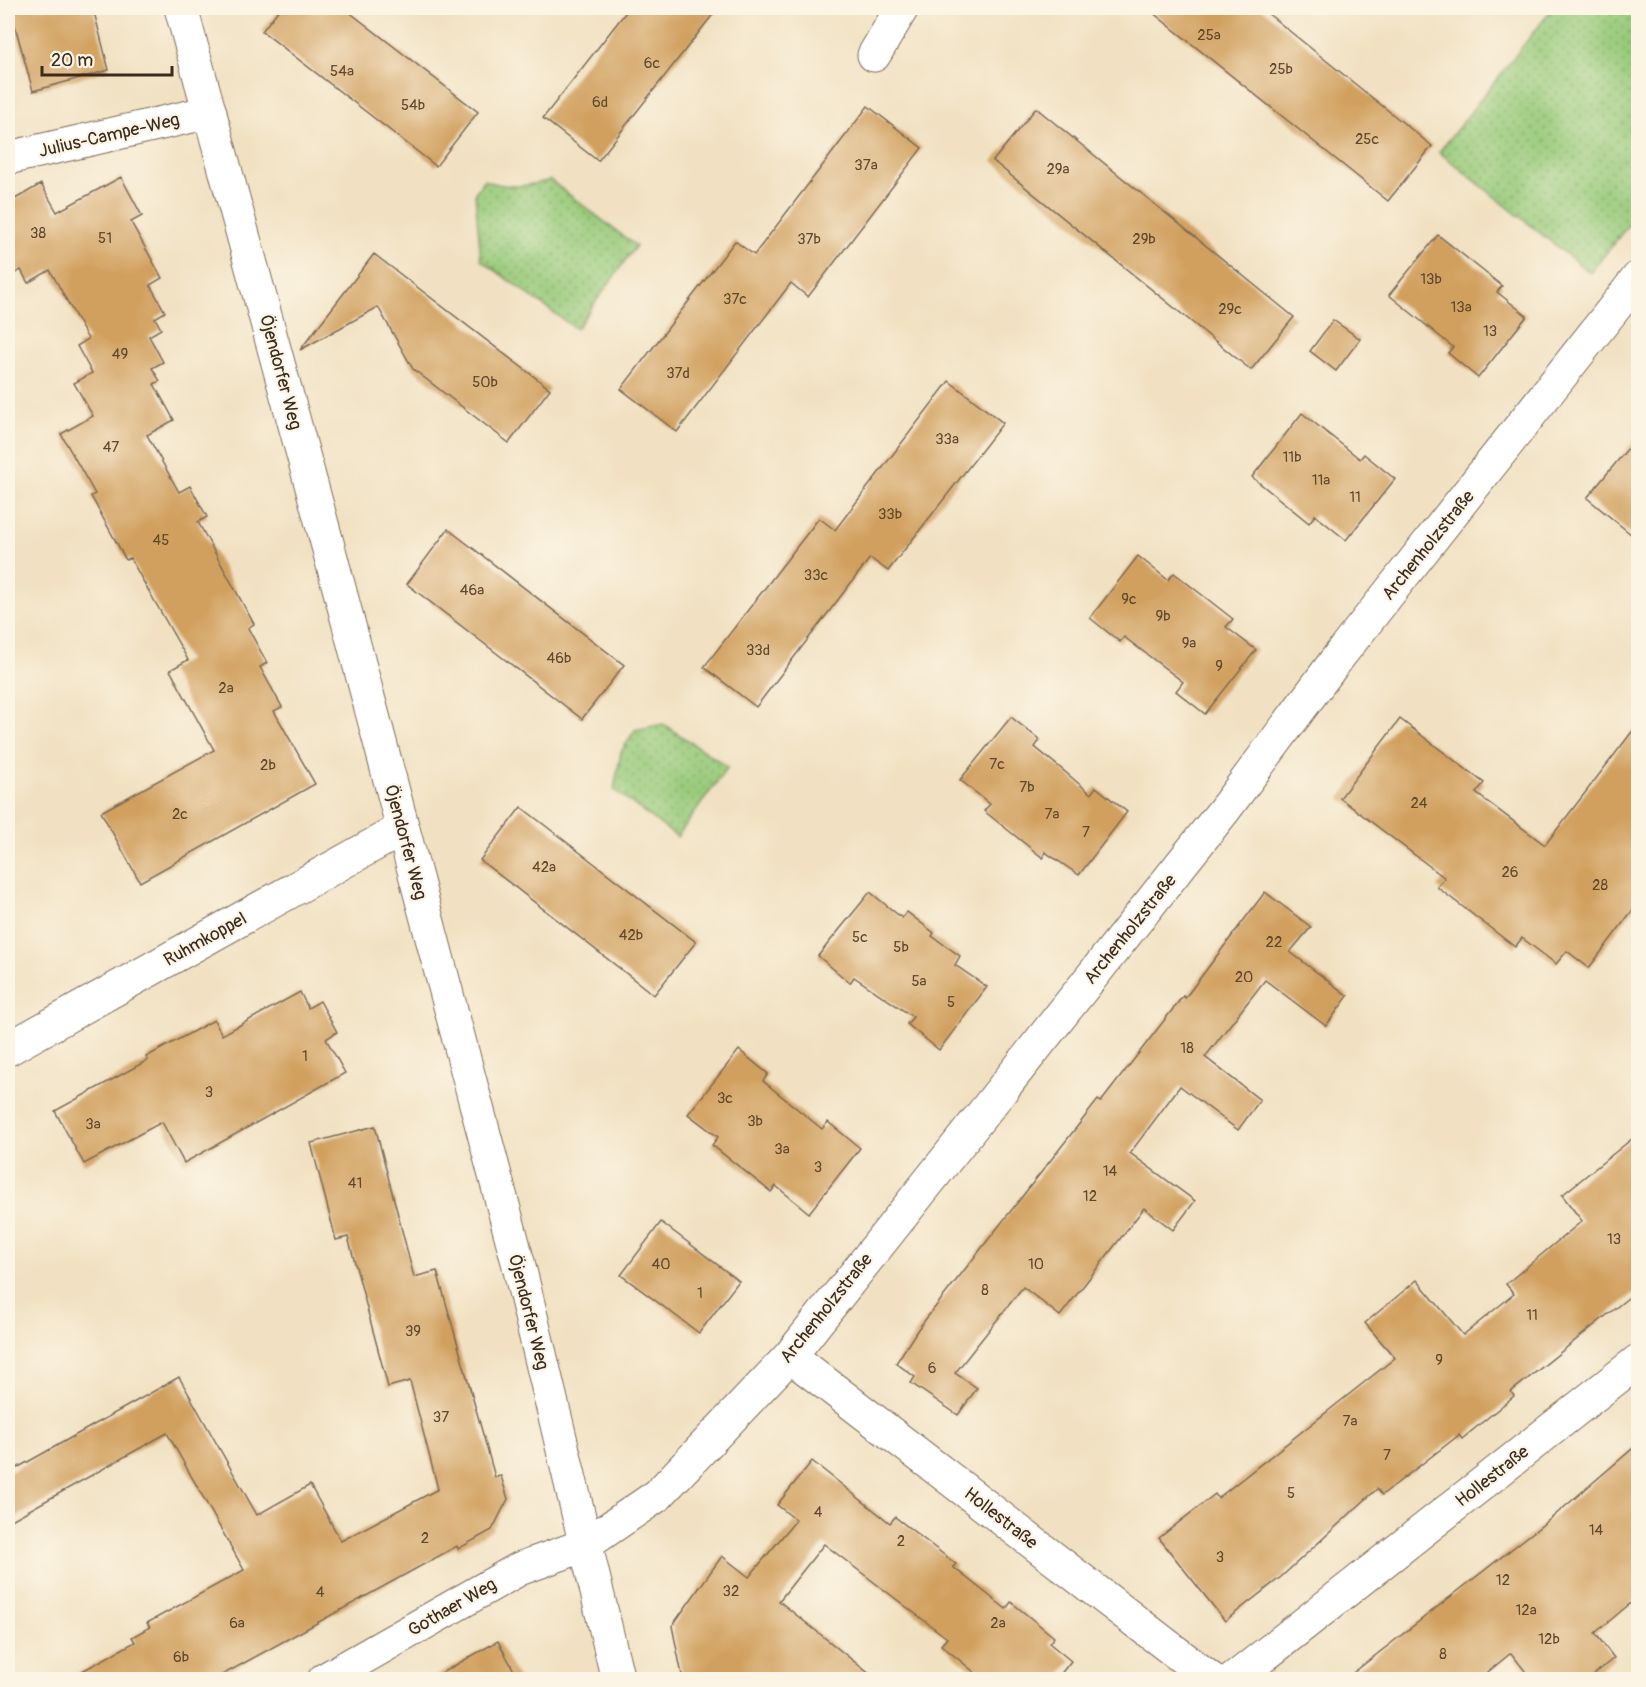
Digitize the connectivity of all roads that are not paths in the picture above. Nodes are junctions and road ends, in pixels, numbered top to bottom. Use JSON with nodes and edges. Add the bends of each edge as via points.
{"nodes":[{"id":1,"x":181,"y":8,"type":"edge"},
{"id":2,"x":902,"y":8,"type":"edge"},
{"id":3,"x":874,"y":55,"type":"dead end"},
{"id":4,"x":210,"y":112,"type":"junction"},
{"id":5,"x":8,"y":158,"type":"edge"},
{"id":6,"x":1638,"y":278,"type":"edge"},
{"id":7,"x":402,"y":829,"type":"junction"},
{"id":8,"x":8,"y":1049,"type":"edge"},
{"id":9,"x":790,"y":1356,"type":"junction"},
{"id":10,"x":1638,"y":1361,"type":"edge"},
{"id":11,"x":585,"y":1545,"type":"junction"},
{"id":12,"x":324,"y":1680,"type":"edge"},
{"id":13,"x":618,"y":1680,"type":"edge"},
{"id":14,"x":1212,"y":1680,"type":"edge"},
{"id":15,"x":1233,"y":1680,"type":"edge"}],
"edges":[{"from":1,"to":4,"type":"street","name":"Öjendorfer Weg"},
{"from":2,"to":3,"type":"street"},
{"from":4,"to":5,"type":"street","name":"Julius-Campe-Weg"},
{"from":4,"to":7,"type":"street","name":"Öjendorfer Weg"},
{"from":6,"to":9,"type":"street","name":"Archenholzstraße","via":[[1340,655],[1218,818]]},
{"from":7,"to":8,"type":"street","name":"Ruhmkoppel"},
{"from":7,"to":11,"type":"street","name":"Öjendorfer Weg","via":[[518,1262]]},
{"from":9,"to":11,"type":"street","name":"Archenholzstraße","via":[[658,1495]]},
{"from":9,"to":14,"type":"street","name":"Hollestraße"},
{"from":10,"to":15,"type":"street","name":"Hollestraße"},
{"from":11,"to":12,"type":"street","name":"Gothaer Weg","via":[[519,1569]]},
{"from":11,"to":13,"type":"street","name":"Öjendorfer Weg"}]}
